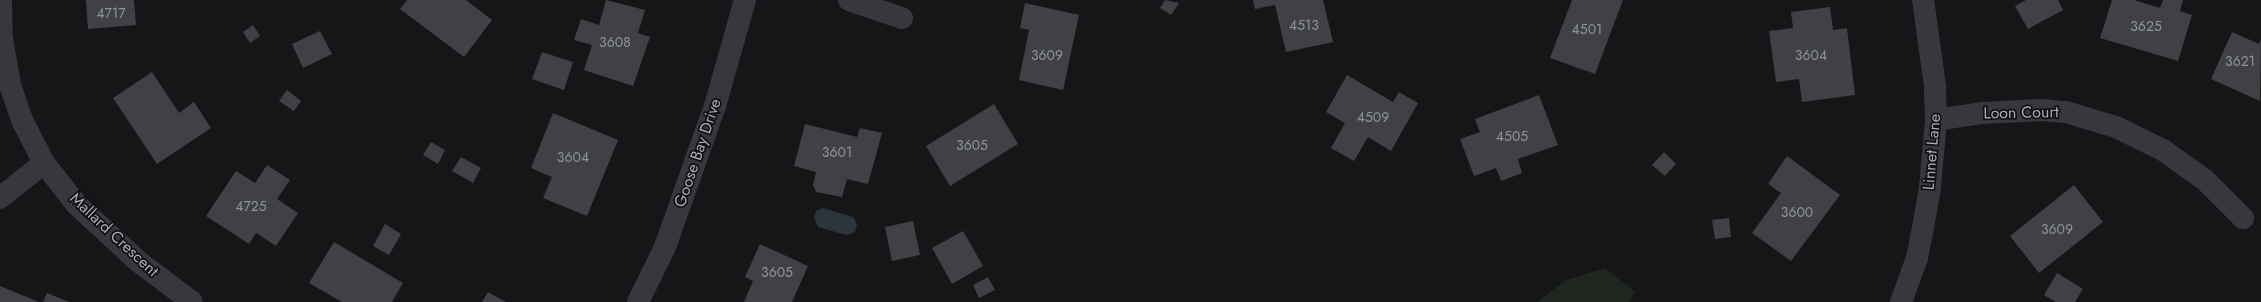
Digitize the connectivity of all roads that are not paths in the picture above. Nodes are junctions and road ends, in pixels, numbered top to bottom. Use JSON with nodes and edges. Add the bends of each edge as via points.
{"nodes":[{"id":1,"x":1,"y":0,"type":"edge"},
{"id":2,"x":745,"y":0,"type":"edge"},
{"id":3,"x":849,"y":0,"type":"edge"},
{"id":4,"x":1923,"y":0,"type":"edge"},
{"id":5,"x":902,"y":18,"type":"dead end"},
{"id":6,"x":1936,"y":120,"type":"junction"},
{"id":7,"x":44,"y":163,"type":"junction"},
{"id":8,"x":0,"y":198,"type":"edge"},
{"id":9,"x":2243,"y":218,"type":"dead end"},
{"id":10,"x":192,"y":302,"type":"edge"},
{"id":11,"x":638,"y":302,"type":"edge"},
{"id":12,"x":1902,"y":302,"type":"edge"}],
"edges":[{"from":1,"to":7,"type":"street","name":"Mallard Crescent","via":[[2,39],[10,84],[22,120]]},
{"from":2,"to":11,"type":"street","name":"Goose Bay Drive","via":[[715,106],[666,247]]},
{"from":3,"to":5,"type":"street"},
{"from":4,"to":6,"type":"street","name":"Linnet Lane","via":[[1935,86]]},
{"from":6,"to":9,"type":"street","name":"Loon Court","via":[[1982,112],[2042,110],[2066,112],[2116,127],[2163,150],[2205,180]]},
{"from":6,"to":12,"type":"street","name":"Linnet Lane","via":[[1930,187],[1923,228],[1917,258]]},
{"from":7,"to":8,"type":"street"},
{"from":7,"to":10,"type":"street","name":"Mallard Crescent","via":[[77,205],[139,262]]}]}
